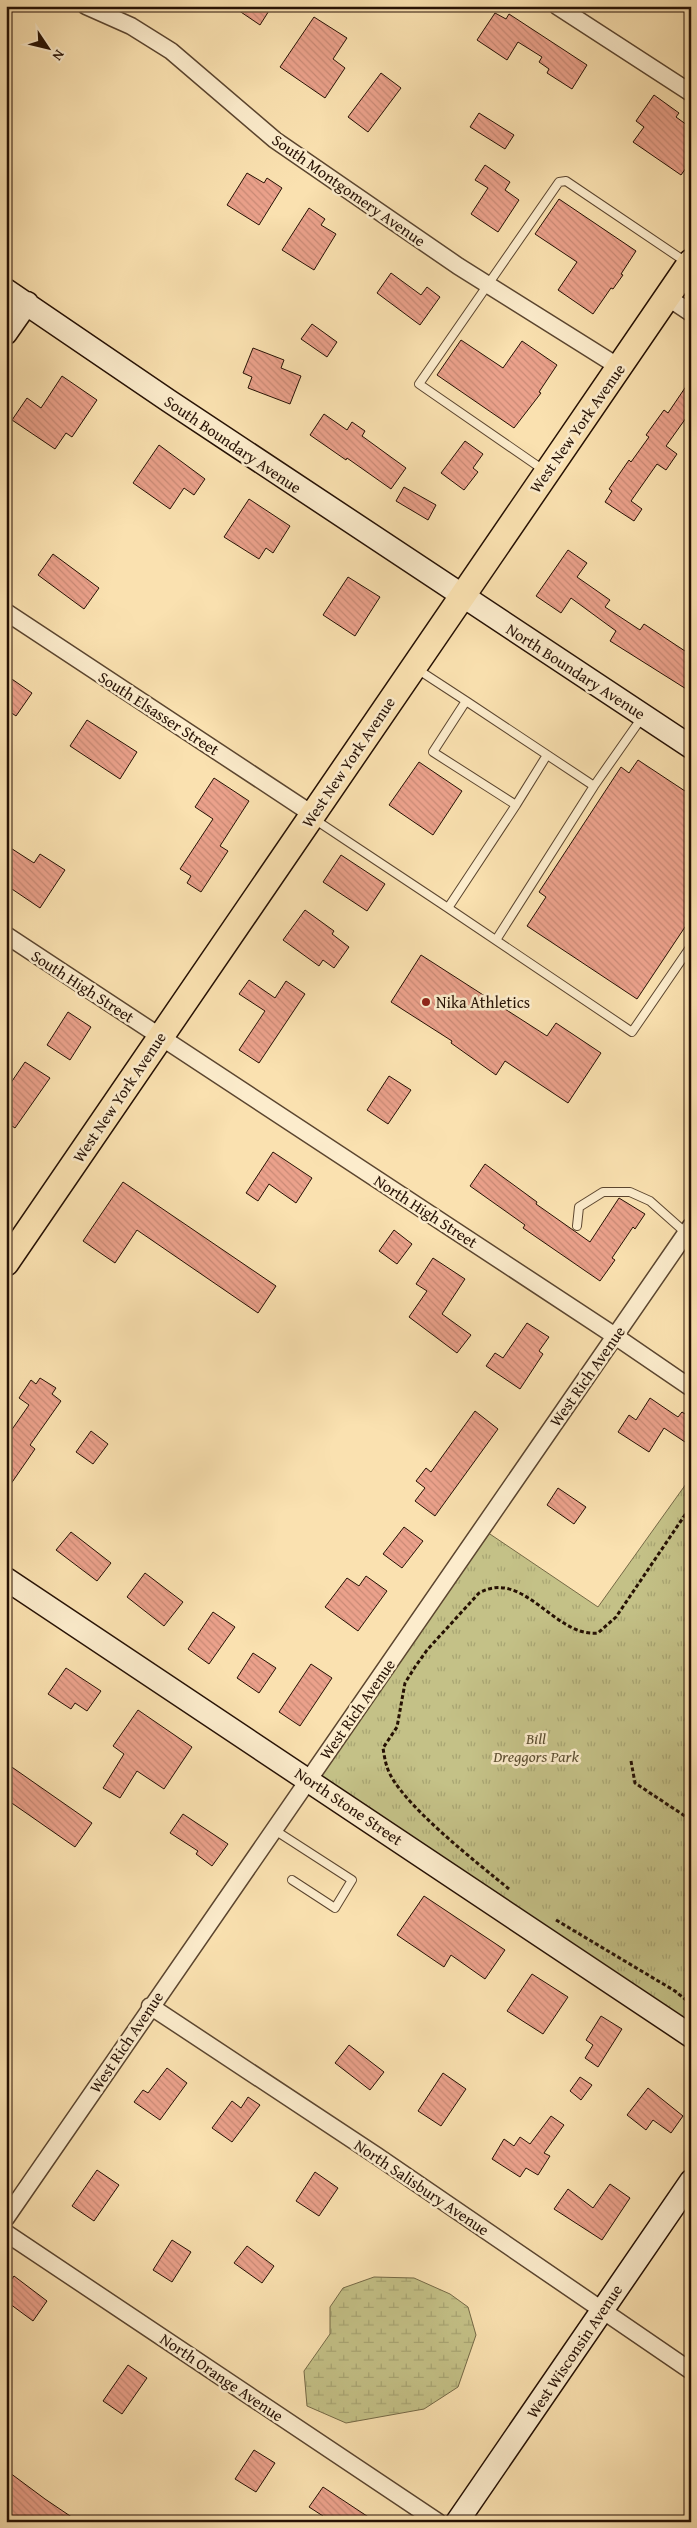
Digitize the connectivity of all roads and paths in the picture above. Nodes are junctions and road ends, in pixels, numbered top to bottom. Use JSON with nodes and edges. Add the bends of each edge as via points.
{"nodes":[{"id":1,"x":86,"y":6,"type":"edge"},
{"id":2,"x":557,"y":6,"type":"edge"},
{"id":3,"x":691,"y":94,"type":"edge"},
{"id":4,"x":690,"y":263,"type":"edge"},
{"id":5,"x":488,"y":284,"type":"junction"},
{"id":6,"x":6,"y":290,"type":"edge"},
{"id":7,"x":667,"y":298,"type":"junction"},
{"id":8,"x":27,"y":304,"type":"junction"},
{"id":9,"x":691,"y":314,"type":"edge"},
{"id":10,"x":6,"y":333,"type":"edge"},
{"id":11,"x":619,"y":367,"type":"junction"},
{"id":12,"x":547,"y":472,"type":"junction"},
{"id":13,"x":461,"y":596,"type":"junction"},
{"id":14,"x":6,"y":612,"type":"edge"},
{"id":15,"x":413,"y":666,"type":"junction"},
{"id":16,"x":466,"y":701,"type":"junction"},
{"id":17,"x":643,"y":715,"type":"junction"},
{"id":18,"x":691,"y":747,"type":"edge"},
{"id":19,"x":547,"y":755,"type":"junction"},
{"id":20,"x":594,"y":786,"type":"junction"},
{"id":21,"x":516,"y":805,"type":"junction"},
{"id":22,"x":311,"y":815,"type":"junction"},
{"id":23,"x":448,"y":908,"type":"junction"},
{"id":24,"x":6,"y":935,"type":"edge"},
{"id":25,"x":496,"y":940,"type":"junction"},
{"id":26,"x":691,"y":946,"type":"edge"},
{"id":27,"x":161,"y":1036,"type":"junction"},
{"id":28,"x":578,"y":1226,"type":"dead end"},
{"id":29,"x":688,"y":1229,"type":"edge"},
{"id":30,"x":7,"y":1258,"type":"edge"},
{"id":31,"x":615,"y":1336,"type":"junction"},
{"id":32,"x":691,"y":1388,"type":"edge"},
{"id":33,"x":691,"y":1506,"type":"edge"},
{"id":34,"x":6,"y":1579,"type":"edge"},
{"id":35,"x":631,"y":1761,"type":"dead end"},
{"id":36,"x":308,"y":1779,"type":"junction"},
{"id":37,"x":691,"y":1820,"type":"edge"},
{"id":38,"x":273,"y":1829,"type":"junction"},
{"id":39,"x":292,"y":1880,"type":"dead end"},
{"id":40,"x":515,"y":1894,"type":"dead end"},
{"id":41,"x":550,"y":1916,"type":"dead end"},
{"id":42,"x":691,"y":2004,"type":"edge"},
{"id":43,"x":150,"y":2006,"type":"junction"},
{"id":44,"x":691,"y":2036,"type":"edge"},
{"id":45,"x":691,"y":2181,"type":"edge"},
{"id":46,"x":6,"y":2218,"type":"edge"},
{"id":47,"x":6,"y":2233,"type":"edge"},
{"id":48,"x":602,"y":2310,"type":"junction"},
{"id":49,"x":691,"y":2371,"type":"edge"},
{"id":50,"x":438,"y":2522,"type":"edge"},
{"id":51,"x":457,"y":2522,"type":"edge"}],
"edges":[{"from":1,"to":5,"type":"street","name":"South Montgomery Avenue","via":[[131,26],[172,51],[275,140]]},
{"from":2,"to":3,"type":"street"},
{"from":4,"to":5,"type":"lane","via":[[566,181],[559,182]]},
{"from":4,"to":7,"type":"main road","name":"West New York Avenue"},
{"from":5,"to":11,"type":"street","name":"South Montgomery Avenue"},
{"from":5,"to":12,"type":"lane","via":[[419,384]]},
{"from":6,"to":8,"type":"street","name":"South Boundary Avenue"},
{"from":7,"to":9,"type":"street"},
{"from":7,"to":11,"type":"main road","name":"West New York Avenue"},
{"from":8,"to":10,"type":"street"},
{"from":8,"to":13,"type":"street","name":"South Boundary Avenue"},
{"from":11,"to":12,"type":"main road","name":"West New York Avenue"},
{"from":12,"to":13,"type":"main road","name":"West New York Avenue"},
{"from":13,"to":15,"type":"main road","name":"West New York Avenue"},
{"from":13,"to":17,"type":"street","name":"North Boundary Avenue"},
{"from":14,"to":22,"type":"street","name":"South Elsasser Street"},
{"from":15,"to":16,"type":"lane"},
{"from":15,"to":22,"type":"main road","name":"West New York Avenue"},
{"from":16,"to":19,"type":"lane"},
{"from":16,"to":21,"type":"lane","via":[[432,752]]},
{"from":17,"to":18,"type":"street","name":"North Boundary Avenue"},
{"from":17,"to":20,"type":"lane"},
{"from":19,"to":20,"type":"lane"},
{"from":19,"to":21,"type":"lane"},
{"from":20,"to":25,"type":"lane"},
{"from":21,"to":23,"type":"lane"},
{"from":22,"to":23,"type":"lane"},
{"from":22,"to":27,"type":"main road","name":"West New York Avenue"},
{"from":23,"to":25,"type":"lane"},
{"from":24,"to":27,"type":"street","name":"South High Street"},
{"from":25,"to":26,"type":"lane","via":[[632,1032]]},
{"from":27,"to":30,"type":"main road","name":"West New York Avenue"},
{"from":27,"to":31,"type":"street","name":"North High Street"},
{"from":28,"to":29,"type":"lane","via":[[579,1207],[603,1192],[630,1192],[650,1201]]},
{"from":29,"to":31,"type":"street","name":"West Rich Avenue"},
{"from":31,"to":32,"type":"street","name":"North High Street"},
{"from":31,"to":36,"type":"street","name":"West Rich Avenue"},
{"from":33,"to":40,"type":"path","via":[[616,1617],[598,1633],[581,1632],[517,1592],[501,1587],[489,1588],[479,1593],[426,1650],[405,1683],[397,1727],[383,1748],[387,1768],[400,1791],[421,1812]]},
{"from":34,"to":36,"type":"street","name":"North Stone Street"},
{"from":35,"to":37,"type":"path","via":[[635,1782]]},
{"from":36,"to":38,"type":"street","name":"West Rich Avenue"},
{"from":36,"to":44,"type":"street","name":"North Stone Street"},
{"from":38,"to":39,"type":"lane","via":[[352,1880],[335,1908]]},
{"from":38,"to":43,"type":"street","name":"West Rich Avenue"},
{"from":41,"to":42,"type":"path","via":[[675,1991]]},
{"from":43,"to":46,"type":"street","name":"West Rich Avenue"},
{"from":43,"to":48,"type":"street","name":"North Salisbury Avenue"},
{"from":45,"to":48,"type":"street","name":"West Wisconsin Avenue"},
{"from":47,"to":50,"type":"street","name":"North Orange Avenue"},
{"from":48,"to":49,"type":"street","name":"North Salisbury Avenue"},
{"from":48,"to":51,"type":"street","name":"West Wisconsin Avenue"}]}
